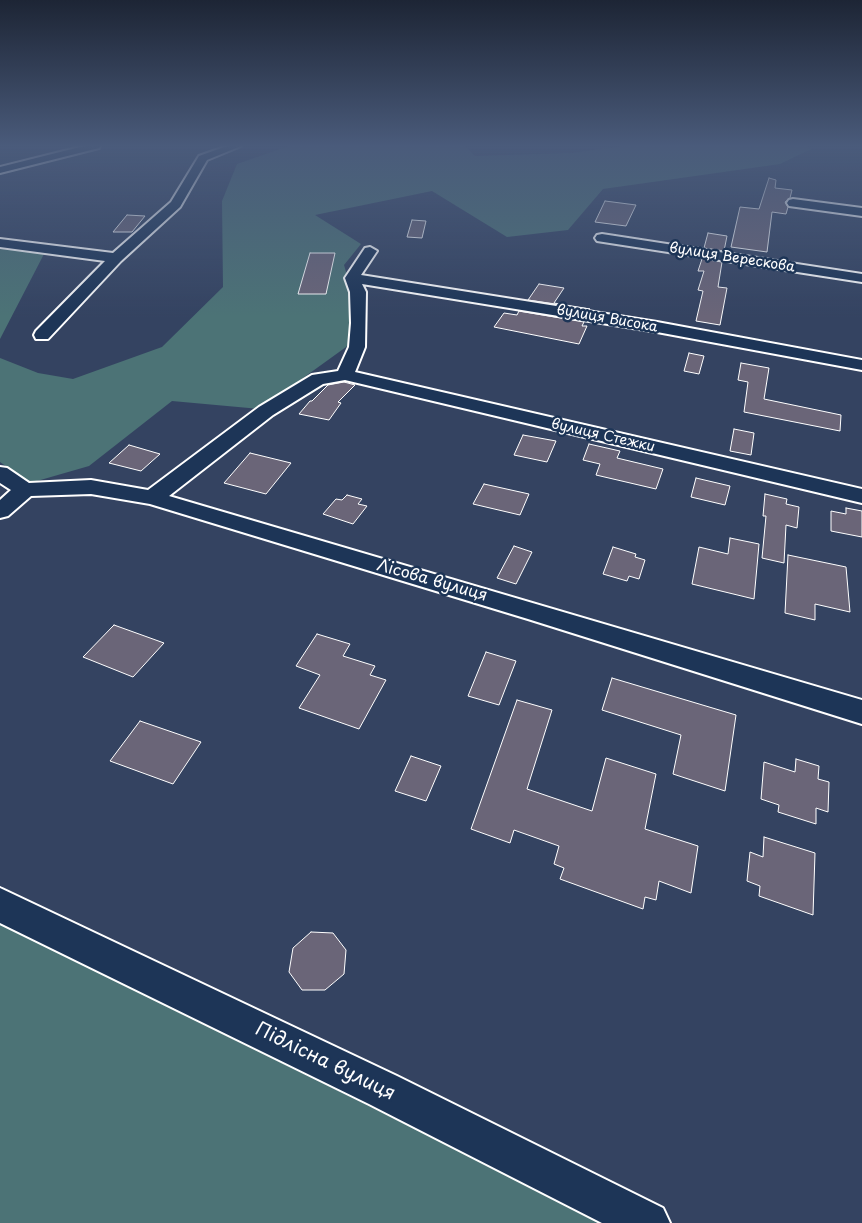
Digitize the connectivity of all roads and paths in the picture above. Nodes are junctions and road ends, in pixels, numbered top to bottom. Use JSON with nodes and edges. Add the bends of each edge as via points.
{"nodes":[{"id":1,"x":177,"y":203,"type":"edge"},
{"id":2,"x":793,"y":203,"type":"dead end"},
{"id":3,"x":862,"y":212,"type":"edge"},
{"id":4,"x":602,"y":238,"type":"dead end"},
{"id":5,"x":0,"y":243,"type":"edge"},
{"id":6,"x":370,"y":251,"type":"dead end"},
{"id":7,"x":116,"y":258,"type":"junction"},
{"id":8,"x":352,"y":278,"type":"junction"},
{"id":9,"x":862,"y":278,"type":"edge"},
{"id":10,"x":42,"y":335,"type":"dead end"},
{"id":11,"x":862,"y":365,"type":"edge"},
{"id":12,"x":345,"y":375,"type":"junction"},
{"id":13,"x":0,"y":473,"type":"edge"},
{"id":14,"x":25,"y":490,"type":"junction"},
{"id":15,"x":862,"y":496,"type":"edge"},
{"id":16,"x":152,"y":498,"type":"junction"},
{"id":17,"x":0,"y":511,"type":"edge"},
{"id":18,"x":862,"y":712,"type":"edge"},
{"id":19,"x":0,"y":904,"type":"edge"},
{"id":20,"x":648,"y":1223,"type":"edge"}],
"edges":[{"from":1,"to":7,"type":"street"},
{"from":2,"to":3,"type":"street"},
{"from":4,"to":9,"type":"street","name":"вулиця Верескова"},
{"from":5,"to":7,"type":"street"},
{"from":6,"to":8,"type":"street"},
{"from":7,"to":10,"type":"street"},
{"from":8,"to":11,"type":"street","name":"вулиця Висока","via":[[657,327]]},
{"from":8,"to":12,"type":"street","via":[[358,292],[359,323],[357,347]]},
{"from":12,"to":15,"type":"street","name":"вулиця Стежки"},
{"from":12,"to":16,"type":"street","via":[[318,379],[266,410]]},
{"from":13,"to":14,"type":"street"},
{"from":14,"to":16,"type":"street","name":"Лісова вулиця","via":[[91,487]]},
{"from":14,"to":17,"type":"street"},
{"from":16,"to":18,"type":"street","name":"Лісова вулиця"},
{"from":19,"to":20,"type":"street","name":"Підлісна вулиця"}]}
